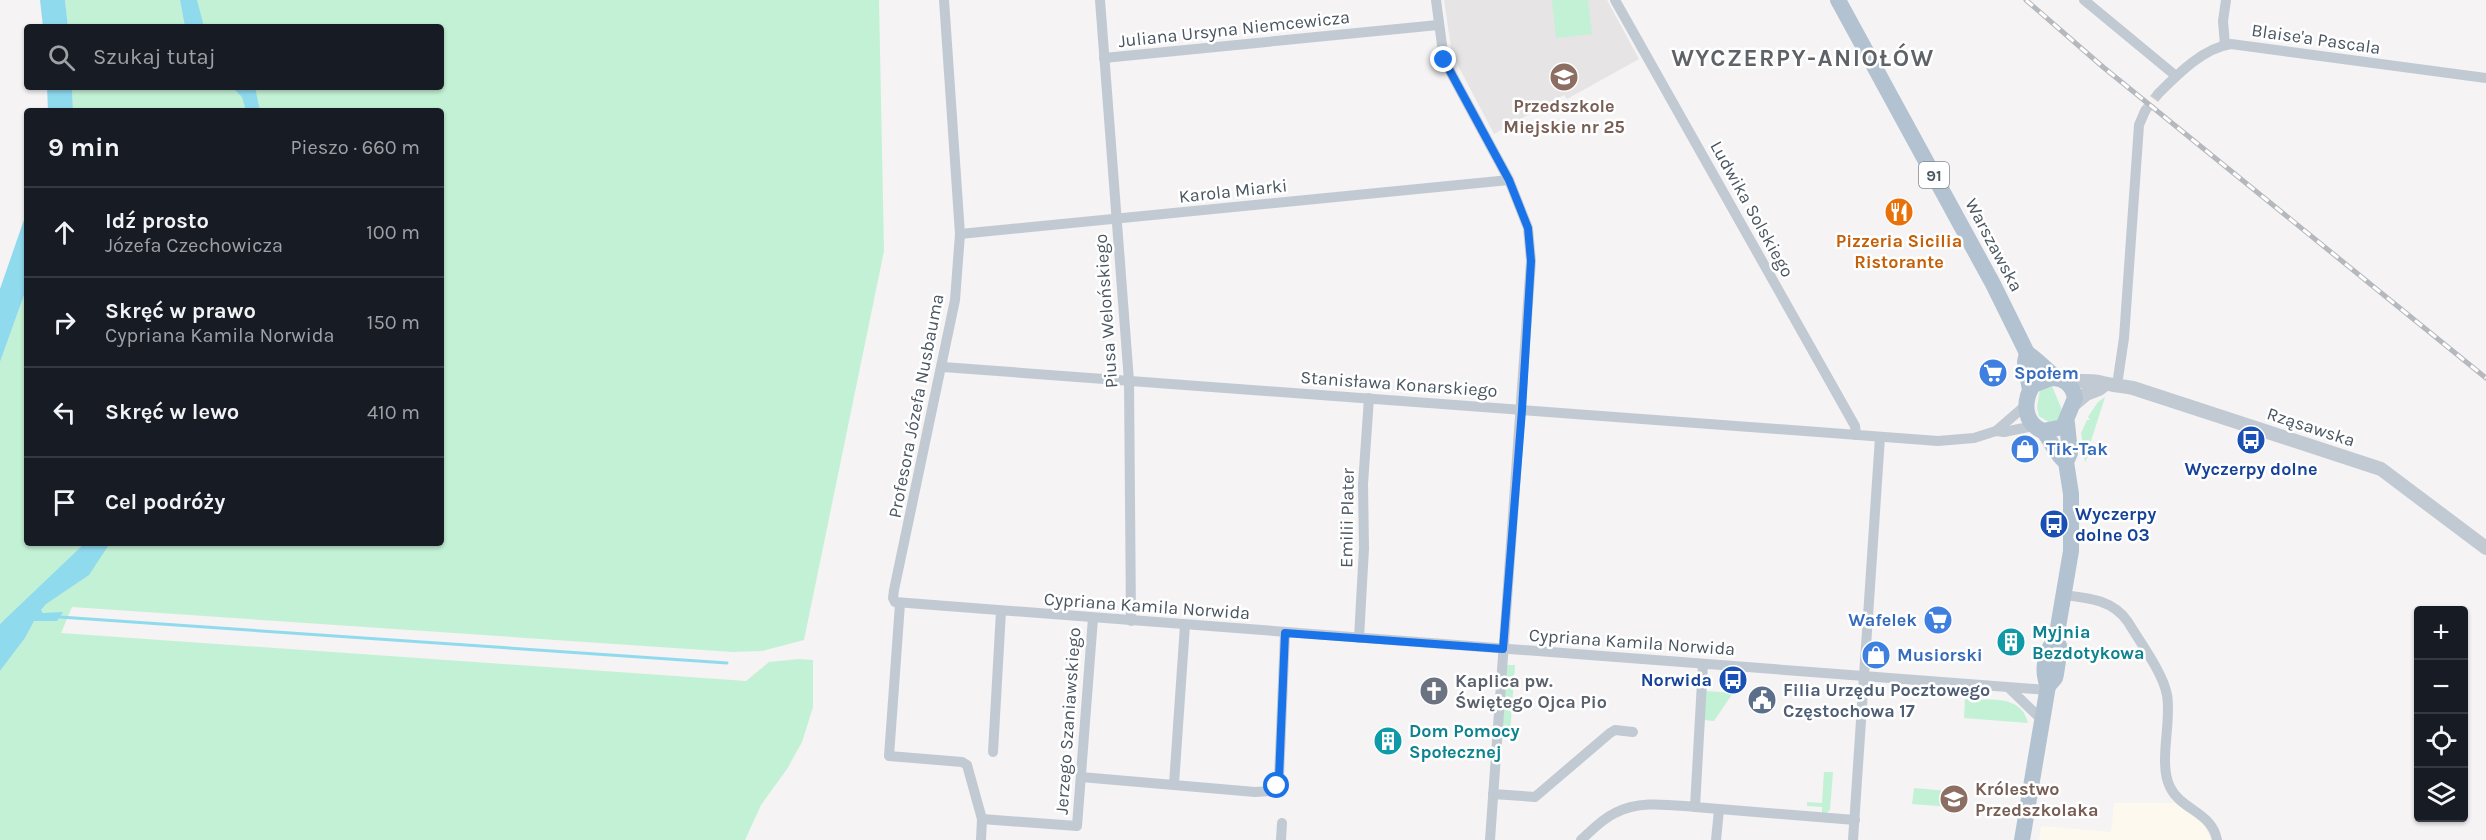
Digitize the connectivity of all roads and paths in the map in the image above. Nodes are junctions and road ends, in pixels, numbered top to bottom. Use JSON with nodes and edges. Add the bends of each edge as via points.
{"nodes":[{"id":1,"x":944,"y":0,"type":"edge"},
{"id":2,"x":1100,"y":0,"type":"edge"},
{"id":3,"x":1436,"y":0,"type":"edge"},
{"id":4,"x":1615,"y":0,"type":"edge"},
{"id":5,"x":1838,"y":0,"type":"edge"},
{"id":6,"x":2084,"y":0,"type":"edge"},
{"id":7,"x":2226,"y":0,"type":"edge"},
{"id":8,"x":1438,"y":25,"type":"junction"},
{"id":9,"x":2225,"y":45,"type":"junction"},
{"id":10,"x":1104,"y":58,"type":"junction"},
{"id":11,"x":2176,"y":76,"type":"junction"},
{"id":12,"x":2486,"y":78,"type":"edge"},
{"id":13,"x":2158,"y":94,"type":"tunnel mouth"},
{"id":14,"x":2145,"y":111,"type":"tunnel mouth"},
{"id":15,"x":1509,"y":180,"type":"junction"},
{"id":16,"x":1116,"y":220,"type":"junction"},
{"id":17,"x":960,"y":234,"type":"junction"},
{"id":18,"x":2026,"y":353,"type":"junction"},
{"id":19,"x":943,"y":367,"type":"junction"},
{"id":20,"x":2061,"y":379,"type":"junction"},
{"id":21,"x":1129,"y":381,"type":"junction"},
{"id":22,"x":2110,"y":385,"type":"junction"},
{"id":23,"x":1369,"y":398,"type":"junction"},
{"id":24,"x":2028,"y":398,"type":"junction"},
{"id":25,"x":2074,"y":404,"type":"junction"},
{"id":26,"x":1522,"y":410,"type":"junction"},
{"id":27,"x":2067,"y":423,"type":"junction"},
{"id":28,"x":2038,"y":428,"type":"junction"},
{"id":29,"x":1996,"y":431,"type":"junction"},
{"id":30,"x":1856,"y":435,"type":"junction"},
{"id":31,"x":1881,"y":437,"type":"junction"},
{"id":32,"x":2067,"y":462,"type":"junction"},
{"id":33,"x":2486,"y":548,"type":"edge"},
{"id":34,"x":2064,"y":595,"type":"junction"},
{"id":35,"x":897,"y":602,"type":"junction"},
{"id":36,"x":1001,"y":611,"type":"junction"},
{"id":37,"x":1092,"y":618,"type":"junction"},
{"id":38,"x":1131,"y":621,"type":"junction"},
{"id":39,"x":1185,"y":625,"type":"junction"},
{"id":40,"x":1285,"y":633,"type":"junction"},
{"id":41,"x":1359,"y":638,"type":"junction"},
{"id":42,"x":1503,"y":649,"type":"junction"},
{"id":43,"x":1703,"y":664,"type":"junction"},
{"id":44,"x":1864,"y":676,"type":"junction"},
{"id":45,"x":2009,"y":688,"type":"junction"},
{"id":46,"x":2047,"y":688,"type":"junction"},
{"id":47,"x":2042,"y":720,"type":"junction"},
{"id":48,"x":1633,"y":732,"type":"dead end"},
{"id":49,"x":993,"y":752,"type":"dead end"},
{"id":50,"x":1081,"y":777,"type":"junction"},
{"id":51,"x":1174,"y":784,"type":"junction"},
{"id":52,"x":1493,"y":794,"type":"junction"},
{"id":53,"x":1695,"y":807,"type":"junction"},
{"id":54,"x":1719,"y":810,"type":"junction"},
{"id":55,"x":982,"y":819,"type":"junction"},
{"id":56,"x":1855,"y":820,"type":"junction"},
{"id":57,"x":1282,"y":824,"type":"dead end"},
{"id":58,"x":981,"y":840,"type":"edge"},
{"id":59,"x":1281,"y":840,"type":"edge"},
{"id":60,"x":1490,"y":840,"type":"edge"},
{"id":61,"x":1581,"y":840,"type":"edge"},
{"id":62,"x":1716,"y":840,"type":"edge"},
{"id":63,"x":1853,"y":840,"type":"edge"},
{"id":64,"x":2022,"y":840,"type":"edge"},
{"id":65,"x":2217,"y":840,"type":"edge"}],
"edges":[{"from":1,"to":17,"type":"street","name":"Profesora Józefa Nusbauma"},
{"from":2,"to":10,"type":"street","name":"Piusa Welońskiego"},
{"from":3,"to":8,"type":"street"},
{"from":4,"to":30,"type":"street","name":"Ludwika Solskiego","via":[[1855,426]]},
{"from":5,"to":18,"type":"main road","name":"Warszawska","number":"91","via":[[1993,284]]},
{"from":6,"to":11,"type":"street"},
{"from":7,"to":9,"type":"street"},
{"from":8,"to":10,"type":"street","name":"Juliana Ursyna Niemcewicza"},
{"from":8,"to":15,"type":"street","via":[[1444,60]]},
{"from":9,"to":11,"type":"street","name":"Blaise'a Pascala"},
{"from":9,"to":12,"type":"street","name":"Blaise'a Pascala"},
{"from":10,"to":16,"type":"street","name":"Piusa Welońskiego"},
{"from":11,"to":13,"type":"street","name":"Blaise'a Pascala"},
{"from":14,"to":22,"type":"street","via":[[2139,125],[2124,338]]},
{"from":15,"to":16,"type":"street","name":"Karola Miarki"},
{"from":15,"to":26,"type":"street","via":[[1528,228],[1531,261]]},
{"from":16,"to":17,"type":"street","name":"Karola Miarki"},
{"from":16,"to":21,"type":"street","name":"Piusa Welońskiego"},
{"from":17,"to":19,"type":"street","name":"Profesora Józefa Nusbauma","via":[[955,300]]},
{"from":18,"to":20,"type":"main road","name":"Warszawska","number":"91"},
{"from":18,"to":24,"type":"main road","name":"Warszawska","number":"91"},
{"from":19,"to":21,"type":"street","name":"Stanisława Konarskiego"},
{"from":19,"to":35,"type":"street","name":"Profesora Józefa Nusbauma","via":[[894,590]]},
{"from":20,"to":22,"type":"street","name":"Rząsawska"},
{"from":20,"to":24,"type":"main road","via":[[2038,381]]},
{"from":20,"to":25,"type":"main road","number":"91","via":[[2074,393]]},
{"from":21,"to":23,"type":"street","name":"Stanisława Konarskiego"},
{"from":21,"to":38,"type":"street","name":"Piusa Welońskiego"},
{"from":22,"to":25,"type":"street","via":[[2086,394]]},
{"from":22,"to":33,"type":"street","name":"Rząsawska","via":[[2146,392],[2380,469]]},
{"from":23,"to":26,"type":"street","name":"Stanisława Konarskiego"},
{"from":23,"to":41,"type":"street","name":"Emilii Plater"},
{"from":24,"to":28,"type":"main road","number":"91","via":[[2028,417]]},
{"from":24,"to":29,"type":"street","name":"Stanisława Konarskiego"},
{"from":25,"to":27,"type":"main road"},
{"from":26,"to":30,"type":"street","name":"Stanisława Konarskiego"},
{"from":26,"to":42,"type":"street"},
{"from":27,"to":28,"type":"main road","via":[[2057,429]]},
{"from":27,"to":32,"type":"main road"},
{"from":28,"to":29,"type":"street","name":"Stanisława Konarskiego"},
{"from":28,"to":32,"type":"main road","number":"91"},
{"from":29,"to":31,"type":"street","name":"Stanisława Konarskiego","via":[[1952,441]]},
{"from":30,"to":31,"type":"street","name":"Stanisława Konarskiego"},
{"from":31,"to":44,"type":"street"},
{"from":32,"to":34,"type":"main road","via":[[2072,523]]},
{"from":34,"to":46,"type":"main road","via":[[2056,639],[2049,646],[2043,676]]},
{"from":34,"to":65,"type":"street","via":[[2104,602],[2122,613],[2128,622],[2167,693],[2166,770],[2170,788],[2206,818],[2216,831]]},
{"from":35,"to":36,"type":"street","name":"Cypriana Kamila Norwida"},
{"from":35,"to":55,"type":"street","name":"Profesora Józefa Nusbauma","via":[[889,756],[965,763]]},
{"from":36,"to":37,"type":"street","name":"Cypriana Kamila Norwida"},
{"from":36,"to":49,"type":"street"},
{"from":37,"to":38,"type":"street","name":"Cypriana Kamila Norwida"},
{"from":37,"to":50,"type":"street","name":"Jerzego Szaniawskiego"},
{"from":38,"to":39,"type":"street","name":"Cypriana Kamila Norwida"},
{"from":39,"to":40,"type":"street","name":"Cypriana Kamila Norwida"},
{"from":39,"to":51,"type":"street"},
{"from":40,"to":41,"type":"street","name":"Cypriana Kamila Norwida"},
{"from":40,"to":51,"type":"street","via":[[1277,786],[1273,791],[1255,792]]},
{"from":41,"to":42,"type":"street","name":"Cypriana Kamila Norwida"},
{"from":42,"to":43,"type":"street","name":"Cypriana Kamila Norwida"},
{"from":42,"to":52,"type":"street"},
{"from":43,"to":44,"type":"street","name":"Cypriana Kamila Norwida"},
{"from":43,"to":53,"type":"street"},
{"from":44,"to":45,"type":"street","name":"Cypriana Kamila Norwida"},
{"from":44,"to":56,"type":"street"},
{"from":45,"to":46,"type":"street","name":"Cypriana Kamila Norwida"},
{"from":45,"to":47,"type":"street"},
{"from":46,"to":47,"type":"main road"},
{"from":47,"to":64,"type":"main road"},
{"from":48,"to":52,"type":"street","via":[[1610,733],[1535,797]]},
{"from":50,"to":51,"type":"street"},
{"from":50,"to":55,"type":"street","name":"Jerzego Szaniawskiego","via":[[1077,826]]},
{"from":52,"to":60,"type":"street"},
{"from":53,"to":54,"type":"street"},
{"from":53,"to":61,"type":"street","via":[[1629,807],[1613,813]]},
{"from":54,"to":56,"type":"street"},
{"from":54,"to":62,"type":"street"},
{"from":55,"to":58,"type":"street"},
{"from":56,"to":63,"type":"street"},
{"from":57,"to":59,"type":"street"}]}
